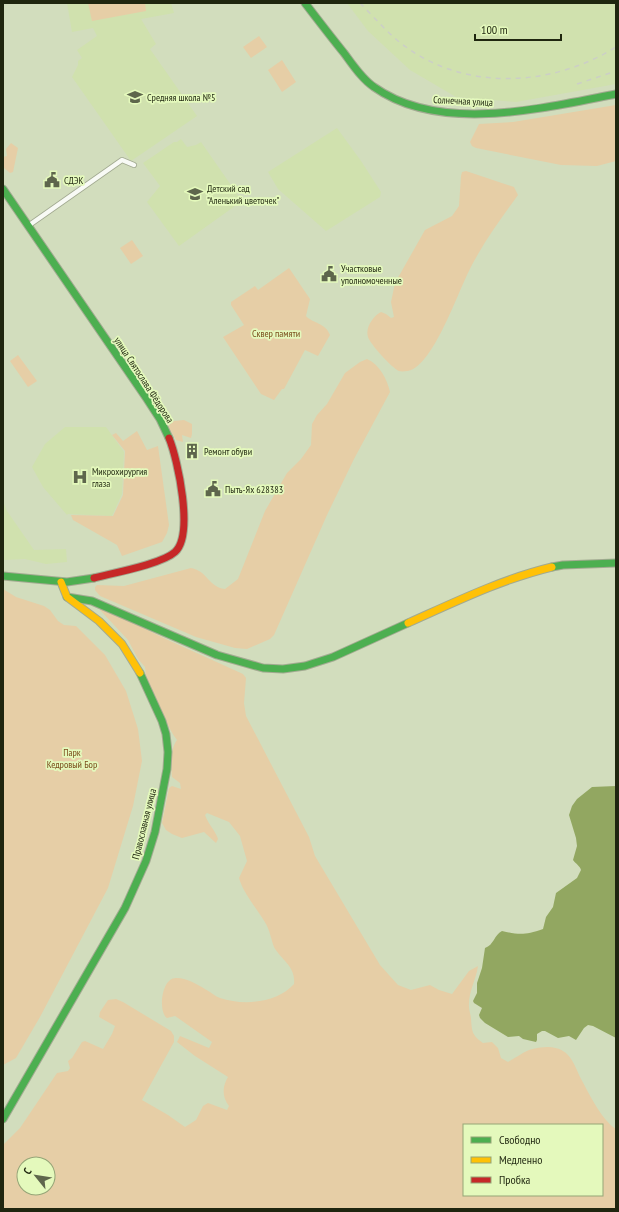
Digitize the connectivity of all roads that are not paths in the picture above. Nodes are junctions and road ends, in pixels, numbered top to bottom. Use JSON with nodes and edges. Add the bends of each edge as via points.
{"nodes":[{"id":1,"x":305,"y":3,"type":"edge"},
{"id":2,"x":616,"y":94,"type":"edge"},
{"id":3,"x":134,"y":165,"type":"dead end"},
{"id":4,"x":3,"y":189,"type":"edge"},
{"id":5,"x":28,"y":226,"type":"junction"},
{"id":6,"x":616,"y":563,"type":"edge"},
{"id":7,"x":3,"y":576,"type":"edge"},
{"id":8,"x":62,"y":582,"type":"junction"},
{"id":9,"x":67,"y":596,"type":"junction"},
{"id":10,"x":3,"y":1119,"type":"edge"}],
"edges":[{"from":1,"to":2,"type":"street","name":"Солнечная улица","via":[[361,75],[385,95],[406,104],[454,113],[493,113],[537,109]]},
{"from":3,"to":5,"type":"street","via":[[122,160]]},
{"from":4,"to":5,"type":"street","name":"улица Святослава Фёдорова"},
{"from":5,"to":8,"type":"street","name":"улица Святослава Фёдорова","via":[[154,410],[170,440],[178,471],[184,518],[184,536],[181,544],[169,556],[89,579]]},
{"from":6,"to":9,"type":"street","via":[[563,565],[532,572],[482,590],[332,657],[305,666],[283,669],[263,668],[218,655],[92,600]]},
{"from":7,"to":8,"type":"street","name":"улица Святослава Фёдорова"},
{"from":8,"to":9,"type":"street"},
{"from":9,"to":10,"type":"street","name":"Православная улица","via":[[109,629],[138,668],[166,734],[167,769],[155,832],[137,885]]}]}
